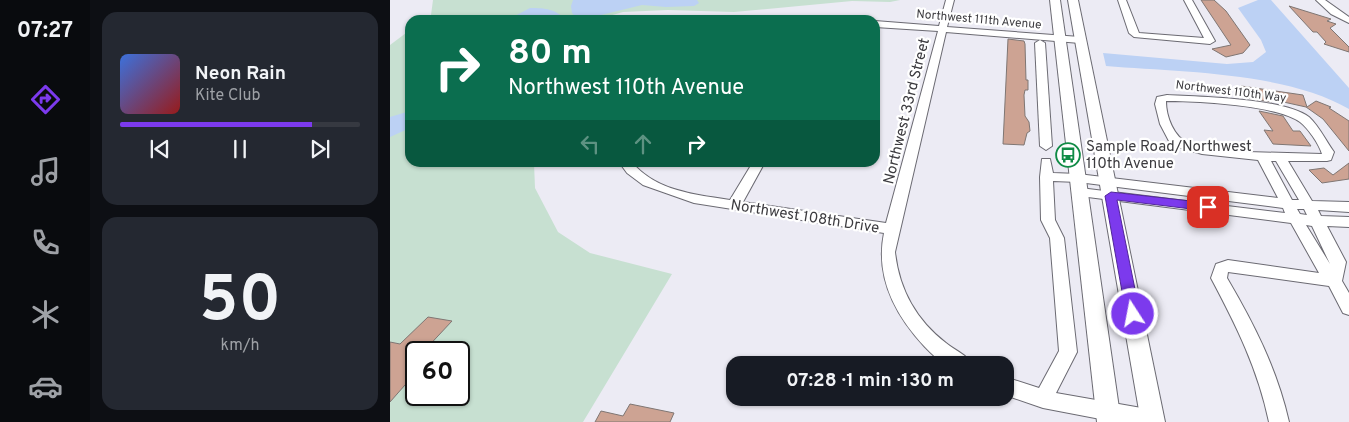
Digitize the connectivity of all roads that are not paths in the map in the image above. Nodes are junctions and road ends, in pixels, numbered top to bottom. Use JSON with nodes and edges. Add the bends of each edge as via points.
{"nodes":[{"id":1,"x":950,"y":0,"type":"edge"},
{"id":2,"x":1056,"y":0,"type":"edge"},
{"id":3,"x":1073,"y":0,"type":"edge"},
{"id":4,"x":1122,"y":0,"type":"edge"},
{"id":5,"x":1188,"y":0,"type":"edge"},
{"id":6,"x":1320,"y":0,"type":"edge"},
{"id":7,"x":1349,"y":20,"type":"edge"},
{"id":8,"x":880,"y":24,"type":"edge"},
{"id":9,"x":942,"y":28,"type":"junction"},
{"id":10,"x":1060,"y":38,"type":"junction"},
{"id":11,"x":1080,"y":40,"type":"junction"},
{"id":12,"x":1040,"y":43,"type":"dead end"},
{"id":13,"x":1161,"y":99,"type":"joint"},
{"id":14,"x":1046,"y":146,"type":"dead end"},
{"id":15,"x":1262,"y":156,"type":"junction"},
{"id":16,"x":1280,"y":158,"type":"junction"},
{"id":17,"x":1326,"y":158,"type":"joint"},
{"id":18,"x":630,"y":167,"type":"edge"},
{"id":19,"x":756,"y":167,"type":"edge"},
{"id":20,"x":1079,"y":185,"type":"junction"},
{"id":21,"x":1109,"y":188,"type":"junction"},
{"id":22,"x":1289,"y":204,"type":"junction"},
{"id":23,"x":734,"y":205,"type":"junction"},
{"id":24,"x":1309,"y":206,"type":"junction"},
{"id":25,"x":1349,"y":207,"type":"edge"},
{"id":26,"x":1295,"y":218,"type":"junction"},
{"id":27,"x":1315,"y":221,"type":"junction"},
{"id":28,"x":1349,"y":222,"type":"edge"},
{"id":29,"x":892,"y":229,"type":"junction"},
{"id":30,"x":1334,"y":281,"type":"junction"},
{"id":31,"x":1349,"y":308,"type":"edge"},
{"id":32,"x":951,"y":356,"type":"edge"},
{"id":33,"x":1014,"y":389,"type":"edge"},
{"id":34,"x":1044,"y":399,"type":"junction"},
{"id":35,"x":1108,"y":417,"type":"edge"},
{"id":36,"x":1153,"y":420,"type":"edge"},
{"id":37,"x":1279,"y":422,"type":"edge"}],
"edges":[{"from":1,"to":9,"type":"street","name":"Northwest 33rd Street"},
{"from":2,"to":10,"type":"main road"},
{"from":3,"to":11,"type":"main road"},
{"from":4,"to":5,"type":"street","via":[[1133,33],[1137,35],[1210,40]]},
{"from":6,"to":7,"type":"street"},
{"from":8,"to":9,"type":"street","name":"Northwest 111th Avenue"},
{"from":9,"to":10,"type":"street","name":"Northwest 111th Avenue"},
{"from":9,"to":29,"type":"street","name":"Northwest 33rd Street"},
{"from":10,"to":11,"type":"street","name":"Northwest 111th Avenue"},
{"from":10,"to":20,"type":"main road"},
{"from":11,"to":21,"type":"main road"},
{"from":12,"to":14,"type":"street"},
{"from":13,"to":15,"type":"street","via":[[1172,139],[1177,144],[1187,148]]},
{"from":13,"to":17,"type":"street","name":"Northwest 110th Way","via":[[1229,104],[1297,115],[1305,120],[1328,152]]},
{"from":15,"to":16,"type":"street"},
{"from":15,"to":22,"type":"street"},
{"from":16,"to":17,"type":"street"},
{"from":16,"to":24,"type":"street"},
{"from":18,"to":23,"type":"street","name":"Northwest 108th Drive","via":[[646,182],[668,192]]},
{"from":19,"to":23,"type":"street"},
{"from":20,"to":21,"type":"street"},
{"from":20,"to":34,"type":"street","via":[[1046,170],[1048,220],[1057,238],[1068,352]]},
{"from":20,"to":35,"type":"main road"},
{"from":21,"to":22,"type":"street"},
{"from":21,"to":26,"type":"street"},
{"from":21,"to":36,"type":"main road"},
{"from":22,"to":24,"type":"street"},
{"from":22,"to":26,"type":"street"},
{"from":23,"to":29,"type":"street","name":"Northwest 108th Drive"},
{"from":24,"to":25,"type":"street"},
{"from":24,"to":27,"type":"street"},
{"from":26,"to":27,"type":"street"},
{"from":26,"to":30,"type":"street","via":[[1317,259]]},
{"from":27,"to":28,"type":"street"},
{"from":27,"to":30,"type":"street","via":[[1338,262]]},
{"from":29,"to":32,"type":"street","name":"Northwest 108th Drive","via":[[888,253],[892,279],[904,306],[924,335]]},
{"from":30,"to":31,"type":"street"},
{"from":30,"to":37,"type":"street","via":[[1228,266],[1221,268],[1219,278],[1253,337],[1272,386]]},
{"from":33,"to":34,"type":"street"},
{"from":34,"to":35,"type":"street"},
{"from":35,"to":36,"type":"street"}]}
